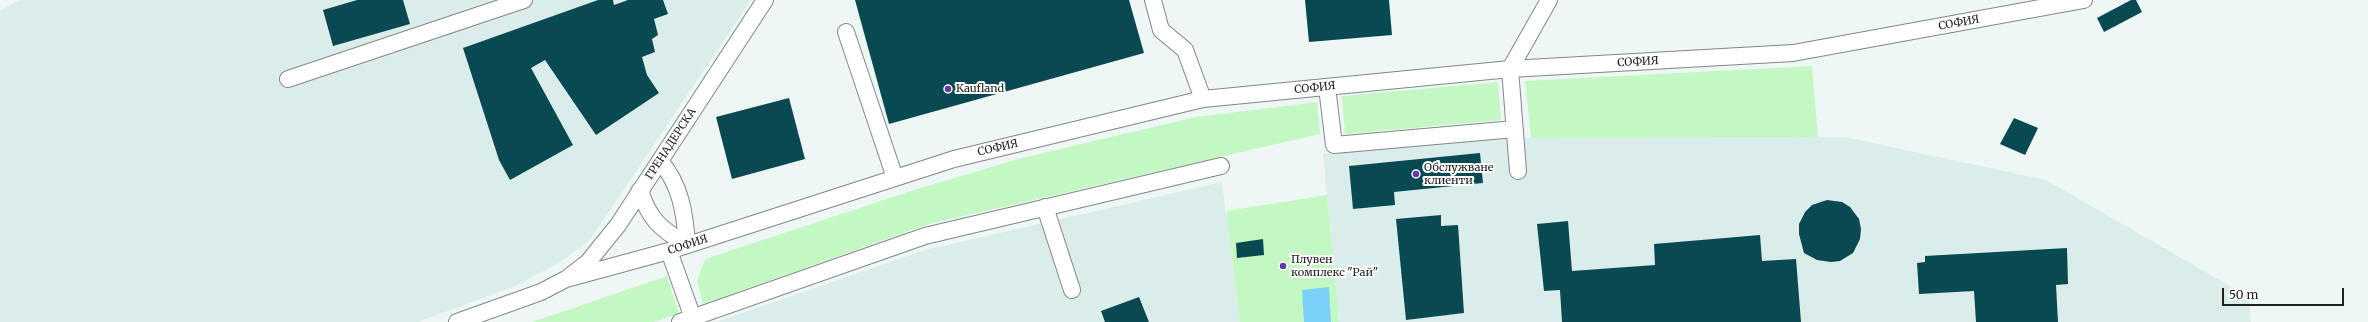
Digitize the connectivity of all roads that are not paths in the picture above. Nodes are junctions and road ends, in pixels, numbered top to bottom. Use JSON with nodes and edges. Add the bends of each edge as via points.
{"nodes":[{"id":1,"x":524,"y":0,"type":"edge"},
{"id":2,"x":765,"y":0,"type":"edge"},
{"id":3,"x":1153,"y":0,"type":"edge"},
{"id":4,"x":1549,"y":0,"type":"edge"},
{"id":5,"x":2084,"y":0,"type":"edge"},
{"id":6,"x":846,"y":32,"type":"dead end"},
{"id":7,"x":1510,"y":69,"type":"junction"},
{"id":8,"x":288,"y":80,"type":"dead end"},
{"id":9,"x":1327,"y":87,"type":"junction"},
{"id":10,"x":1203,"y":99,"type":"junction"},
{"id":11,"x":1515,"y":129,"type":"junction"},
{"id":12,"x":660,"y":161,"type":"junction"},
{"id":13,"x":1221,"y":166,"type":"dead end"},
{"id":14,"x":1518,"y":171,"type":"dead end"},
{"id":15,"x":895,"y":178,"type":"junction"},
{"id":16,"x":640,"y":190,"type":"junction"},
{"id":17,"x":1045,"y":207,"type":"junction"},
{"id":18,"x":687,"y":245,"type":"junction"},
{"id":19,"x":670,"y":251,"type":"junction"},
{"id":20,"x":566,"y":279,"type":"junction"},
{"id":21,"x":1072,"y":290,"type":"dead end"},
{"id":22,"x":687,"y":316,"type":"edge"},
{"id":23,"x":457,"y":322,"type":"edge"}],
"edges":[{"from":1,"to":8,"type":"street"},
{"from":2,"to":12,"type":"street","name":"ГРЕНАДЕРСКА"},
{"from":3,"to":10,"type":"street","via":[[1161,30],[1186,50]]},
{"from":4,"to":7,"type":"street"},
{"from":5,"to":7,"type":"street","name":"СОФИЯ","via":[[1793,53]]},
{"from":6,"to":15,"type":"street"},
{"from":7,"to":9,"type":"street","name":"СОФИЯ"},
{"from":7,"to":11,"type":"street"},
{"from":9,"to":10,"type":"street","name":"СОФИЯ"},
{"from":9,"to":11,"type":"street","via":[[1334,145]]},
{"from":10,"to":15,"type":"street","name":"СОФИЯ","via":[[954,159]]},
{"from":11,"to":14,"type":"street"},
{"from":12,"to":16,"type":"street","name":"ГРЕНАДЕРСКА"},
{"from":12,"to":18,"type":"street","via":[[670,173],[678,190],[685,217]]},
{"from":13,"to":17,"type":"street"},
{"from":15,"to":18,"type":"street","name":"СОФИЯ"},
{"from":16,"to":18,"type":"street","via":[[654,222],[666,233]]},
{"from":16,"to":20,"type":"street","name":"ГРЕНАДЕРСКА","via":[[605,243],[588,262]]},
{"from":17,"to":21,"type":"street"},
{"from":17,"to":22,"type":"street","via":[[926,236]]},
{"from":18,"to":19,"type":"street","name":"СОФИЯ"},
{"from":19,"to":20,"type":"street","name":"СОФИЯ"},
{"from":19,"to":22,"type":"street"},
{"from":20,"to":23,"type":"street","via":[[541,292]]}]}
